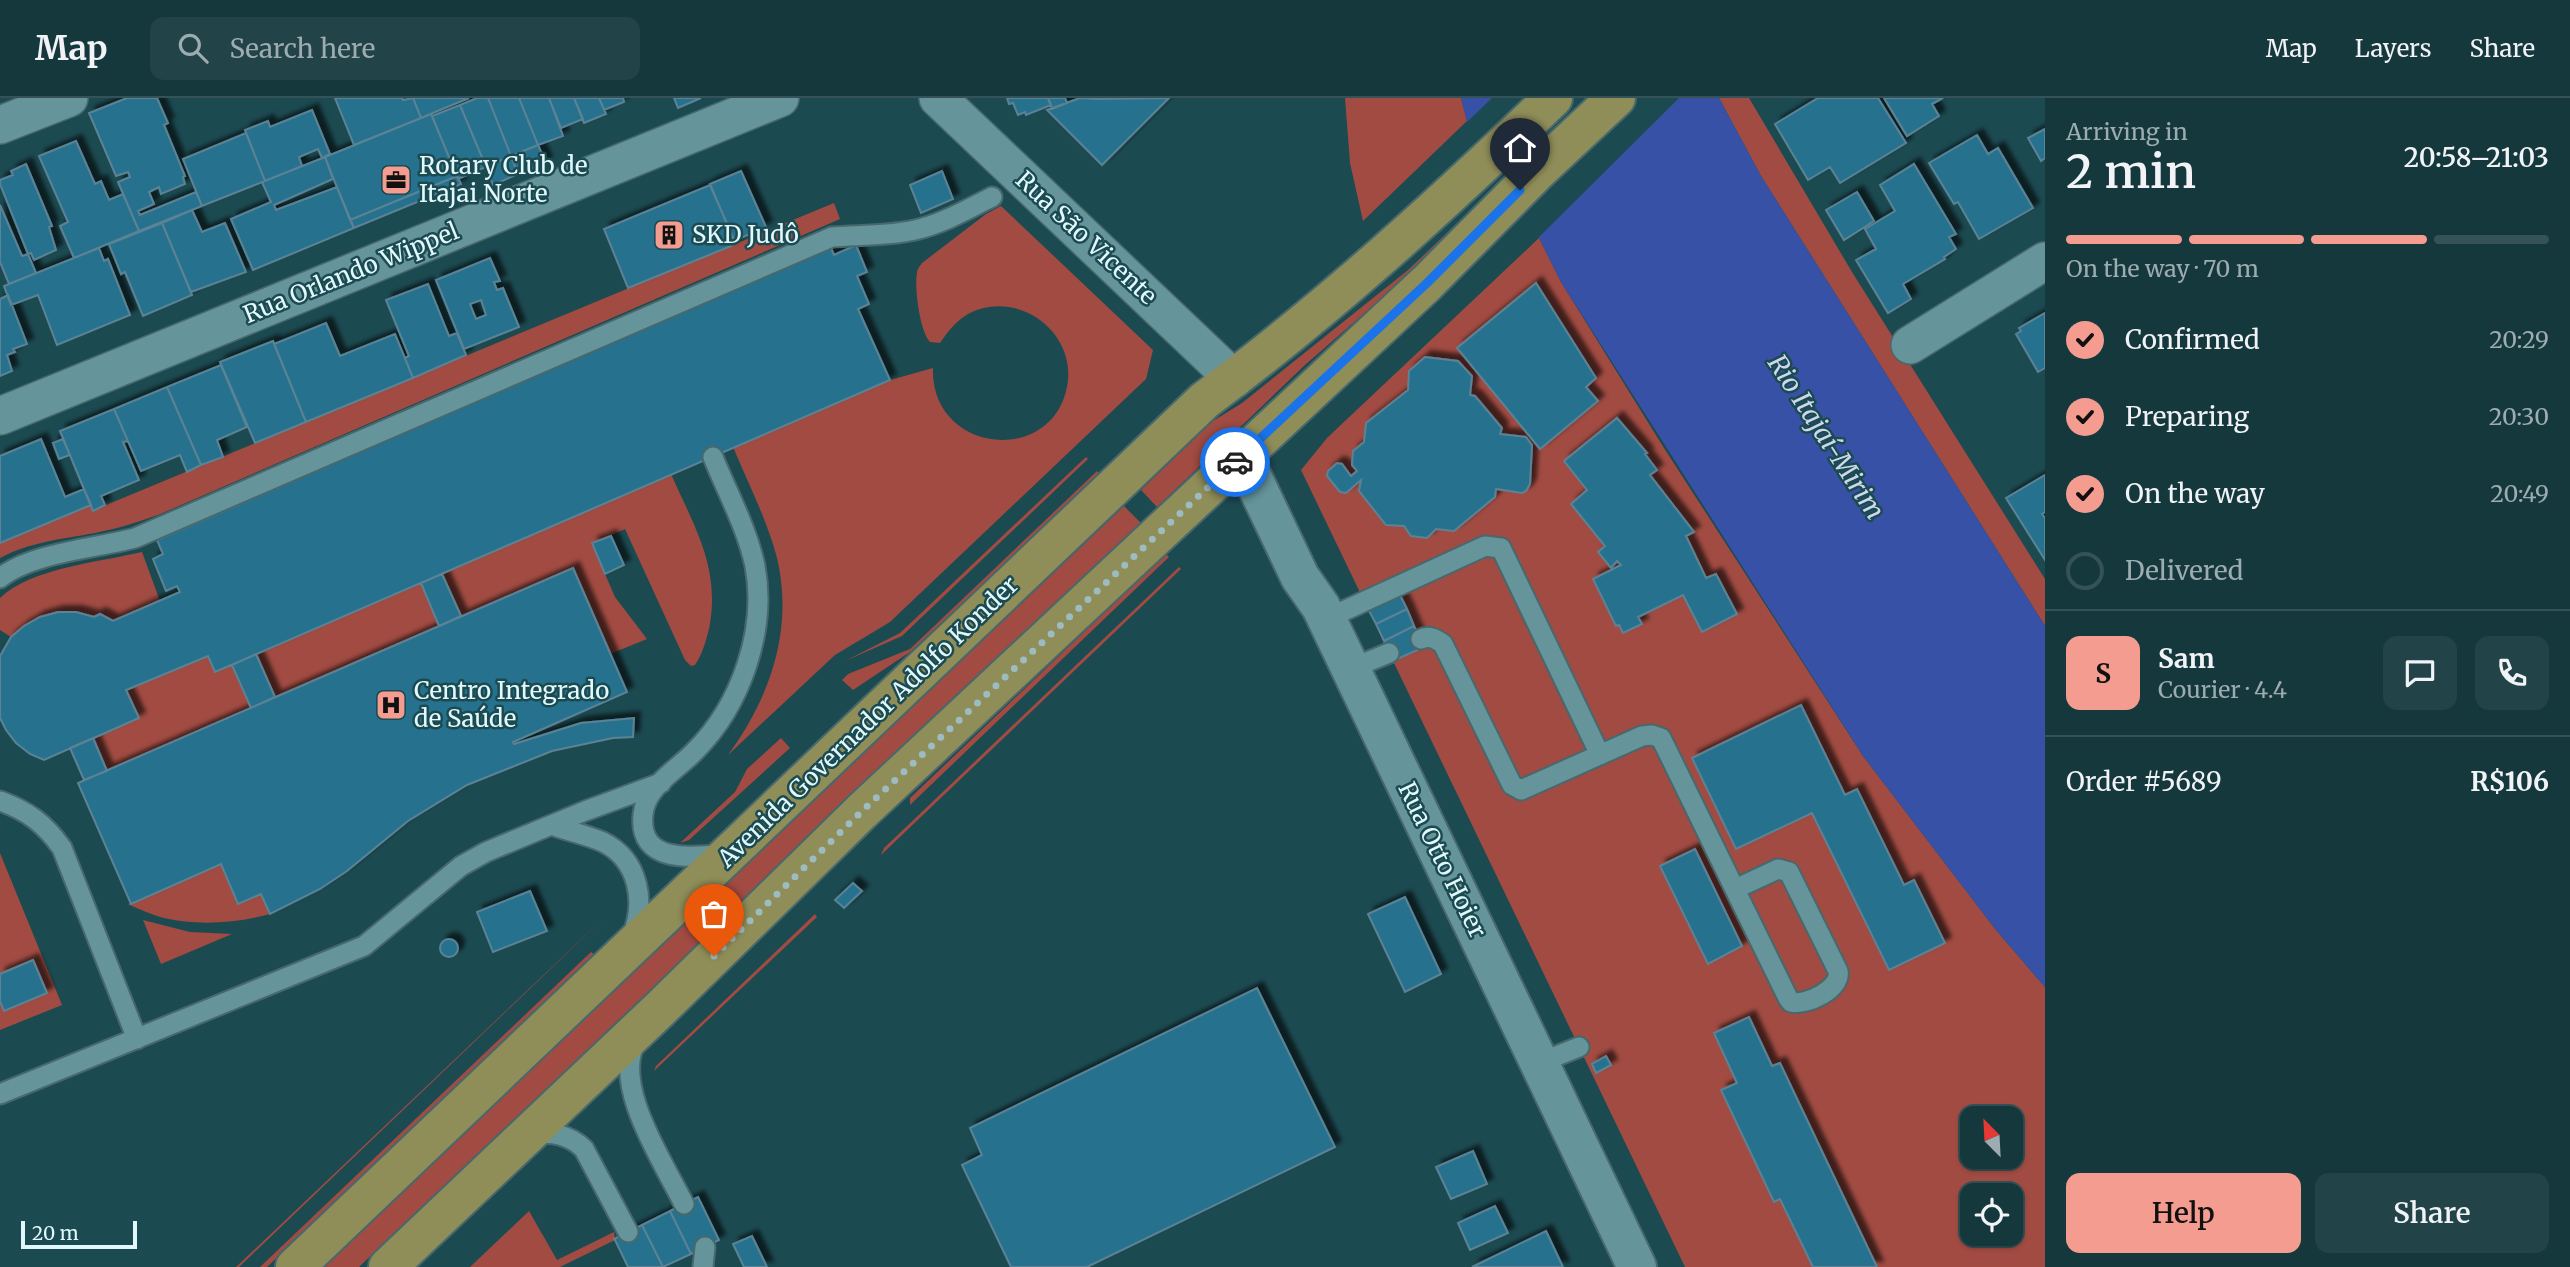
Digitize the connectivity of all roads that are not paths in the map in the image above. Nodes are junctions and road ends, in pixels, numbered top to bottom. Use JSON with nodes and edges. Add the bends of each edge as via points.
{"nodes":[{"id":1,"x":69,"y":98,"type":"edge"},
{"id":2,"x":780,"y":98,"type":"edge"},
{"id":3,"x":937,"y":98,"type":"edge"},
{"id":4,"x":1553,"y":98,"type":"edge"},
{"id":5,"x":1616,"y":98,"type":"edge"},
{"id":6,"x":0,"y":125,"type":"edge"},
{"id":7,"x":992,"y":197,"type":"dead end"},
{"id":8,"x":2045,"y":261,"type":"edge"},
{"id":9,"x":1910,"y":345,"type":"dead end"},
{"id":10,"x":1234,"y":379,"type":"junction"},
{"id":11,"x":0,"y":416,"type":"edge"},
{"id":12,"x":1242,"y":455,"type":"junction"},
{"id":13,"x":713,"y":457,"type":"dead end"},
{"id":14,"x":0,"y":578,"type":"edge"},
{"id":15,"x":1326,"y":619,"type":"junction"},
{"id":16,"x":1421,"y":639,"type":"dead end"},
{"id":17,"x":1389,"y":653,"type":"dead end"},
{"id":18,"x":1350,"y":669,"type":"junction"},
{"id":19,"x":1600,"y":755,"type":"junction"},
{"id":20,"x":661,"y":783,"type":"junction"},
{"id":21,"x":0,"y":801,"type":"edge"},
{"id":22,"x":551,"y":825,"type":"junction"},
{"id":23,"x":729,"y":853,"type":"junction"},
{"id":24,"x":1735,"y":889,"type":"junction"},
{"id":25,"x":625,"y":953,"type":"junction"},
{"id":26,"x":659,"y":1010,"type":"junction"},
{"id":27,"x":137,"y":1039,"type":"junction"},
{"id":28,"x":1579,"y":1047,"type":"dead end"},
{"id":29,"x":1539,"y":1063,"type":"junction"},
{"id":30,"x":0,"y":1094,"type":"edge"},
{"id":31,"x":518,"y":1144,"type":"junction"},
{"id":32,"x":684,"y":1204,"type":"dead end"},
{"id":33,"x":628,"y":1232,"type":"dead end"},
{"id":34,"x":705,"y":1247,"type":"dead end"},
{"id":35,"x":295,"y":1267,"type":"edge"},
{"id":36,"x":388,"y":1267,"type":"edge"},
{"id":37,"x":704,"y":1267,"type":"edge"},
{"id":38,"x":1637,"y":1267,"type":"edge"}],
"edges":[{"from":1,"to":6,"type":"street"},
{"from":2,"to":11,"type":"street","name":"Rua Orlando Wippel"},
{"from":3,"to":10,"type":"street","name":"Rua São Vicente"},
{"from":4,"to":10,"type":"main road","name":"Avenida Governador Adolfo Konder","via":[[1392,248]]},
{"from":5,"to":12,"type":"main road"},
{"from":7,"to":14,"type":"lane","via":[[916,230],[832,237],[653,320],[135,538],[44,558]]},
{"from":8,"to":9,"type":"street"},
{"from":10,"to":23,"type":"main road","name":"Avenida Governador Adolfo Konder","via":[[1205,400]]},
{"from":12,"to":15,"type":"street","name":"Rua Otto Hoier","via":[[1300,578]]},
{"from":12,"to":26,"type":"main road","via":[[861,812]]},
{"from":13,"to":20,"type":"lane","via":[[755,566],[755,626],[747,668],[723,717],[697,750]]},
{"from":15,"to":18,"type":"street","name":"Rua Otto Hoier"},
{"from":15,"to":19,"type":"lane","via":[[1485,546],[1501,548]]},
{"from":16,"to":19,"type":"lane","via":[[1443,644],[1517,790]]},
{"from":17,"to":18,"type":"lane"},
{"from":18,"to":29,"type":"street","name":"Rua Otto Hoier"},
{"from":19,"to":24,"type":"lane","via":[[1642,736],[1661,738]]},
{"from":20,"to":22,"type":"lane"},
{"from":20,"to":23,"type":"lane","via":[[645,802],[643,813],[650,845],[665,853],[696,857]]},
{"from":21,"to":27,"type":"lane","via":[[32,815],[62,848]]},
{"from":22,"to":25,"type":"lane","via":[[603,842],[628,864],[640,897],[639,915]]},
{"from":22,"to":27,"type":"lane","via":[[461,866],[365,946]]},
{"from":23,"to":25,"type":"main road","name":"Avenida Governador Adolfo Konder"},
{"from":24,"to":24,"type":"lane","via":[[1778,869],[1793,877],[1839,976],[1835,986],[1802,1002],[1791,1002]]},
{"from":25,"to":35,"type":"main road","name":"Avenida Governador Adolfo Konder"},
{"from":26,"to":31,"type":"main road"},
{"from":26,"to":32,"type":"lane","via":[[635,1044],[629,1082]]},
{"from":27,"to":30,"type":"lane"},
{"from":28,"to":29,"type":"lane"},
{"from":29,"to":38,"type":"street","name":"Rua Otto Hoier"},
{"from":31,"to":33,"type":"lane","via":[[526,1137],[550,1133],[578,1143],[590,1156]]},
{"from":31,"to":36,"type":"main road"},
{"from":34,"to":37,"type":"lane"}]}
